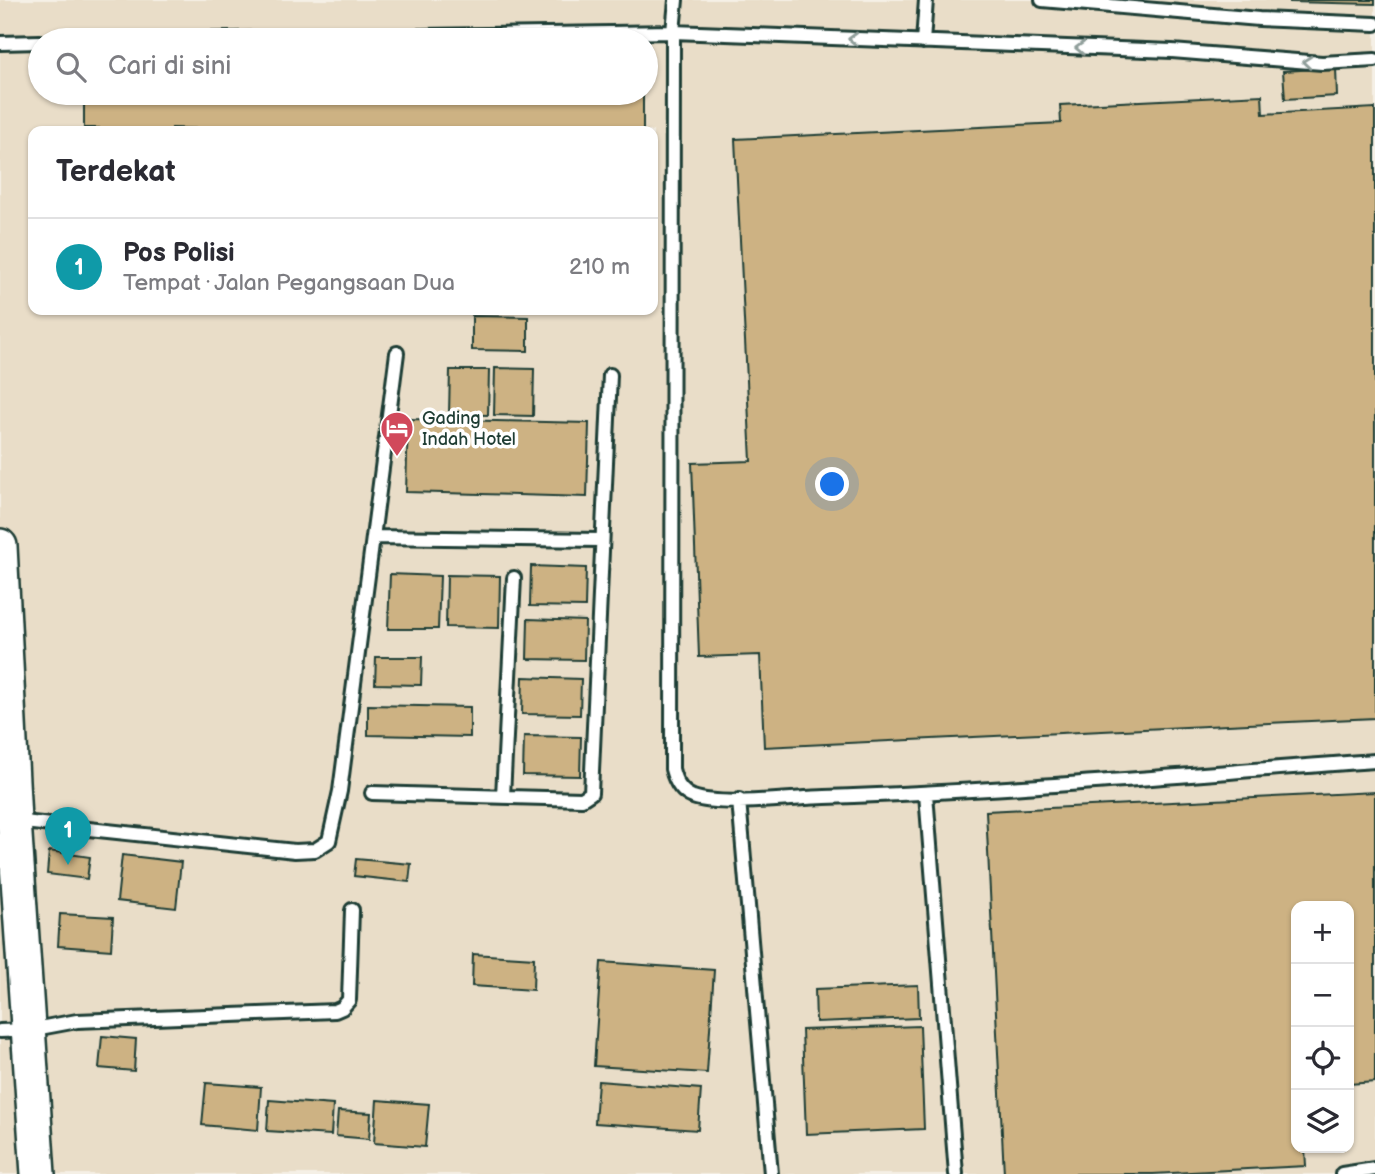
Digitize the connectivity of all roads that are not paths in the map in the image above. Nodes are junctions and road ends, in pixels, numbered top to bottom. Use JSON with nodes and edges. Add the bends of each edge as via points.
{"nodes":[{"id":1,"x":676,"y":0,"type":"edge"},
{"id":2,"x":926,"y":0,"type":"edge"},
{"id":3,"x":1042,"y":0,"type":"edge"},
{"id":4,"x":1375,"y":24,"type":"edge"},
{"id":5,"x":658,"y":32,"type":"edge"},
{"id":6,"x":673,"y":32,"type":"junction"},
{"id":7,"x":28,"y":42,"type":"edge"},
{"id":8,"x":923,"y":42,"type":"junction"},
{"id":9,"x":0,"y":43,"type":"edge"},
{"id":10,"x":1375,"y":60,"type":"edge"},
{"id":11,"x":397,"y":353,"type":"dead end"},
{"id":12,"x":610,"y":376,"type":"dead end"},
{"id":13,"x":373,"y":537,"type":"junction"},
{"id":14,"x":601,"y":540,"type":"junction"},
{"id":15,"x":0,"y":546,"type":"edge"},
{"id":16,"x":514,"y":578,"type":"dead end"},
{"id":17,"x":1375,"y":761,"type":"edge"},
{"id":18,"x":372,"y":793,"type":"dead end"},
{"id":19,"x":926,"y":794,"type":"junction"},
{"id":20,"x":503,"y":796,"type":"junction"},
{"id":21,"x":739,"y":800,"type":"junction"},
{"id":22,"x":7,"y":820,"type":"edge"},
{"id":23,"x":352,"y":910,"type":"dead end"},
{"id":24,"x":15,"y":1030,"type":"edge"},
{"id":25,"x":1375,"y":1169,"type":"edge"},
{"id":26,"x":38,"y":1174,"type":"edge"},
{"id":27,"x":771,"y":1174,"type":"edge"},
{"id":28,"x":956,"y":1174,"type":"edge"},
{"id":29,"x":1342,"y":1174,"type":"edge"}],
"edges":[{"from":1,"to":6,"type":"lane"},
{"from":2,"to":8,"type":"lane"},
{"from":3,"to":4,"type":"lane"},
{"from":5,"to":6,"type":"lane"},
{"from":8,"to":6,"type":"lane","one_way":true},
{"from":6,"to":21,"type":"lane","via":[[672,769],[675,781],[693,797]]},
{"from":7,"to":9,"type":"lane"},
{"from":10,"to":8,"type":"lane","one_way":true,"via":[[1322,63],[1172,51]]},
{"from":11,"to":13,"type":"lane"},
{"from":12,"to":14,"type":"lane"},
{"from":13,"to":14,"type":"lane"},
{"from":13,"to":22,"type":"lane","via":[[340,791],[332,833],[323,847],[295,851]]},
{"from":14,"to":20,"type":"lane","via":[[591,793],[582,799]]},
{"from":15,"to":22,"type":"main road"},
{"from":16,"to":20,"type":"lane"},
{"from":17,"to":19,"type":"lane"},
{"from":18,"to":20,"type":"lane"},
{"from":19,"to":21,"type":"lane"},
{"from":19,"to":28,"type":"lane"},
{"from":21,"to":27,"type":"lane"},
{"from":22,"to":24,"type":"main road"},
{"from":23,"to":24,"type":"lane","via":[[349,1000],[342,1008],[77,1021]]},
{"from":24,"to":26,"type":"main road"},
{"from":25,"to":29,"type":"lane"}]}
